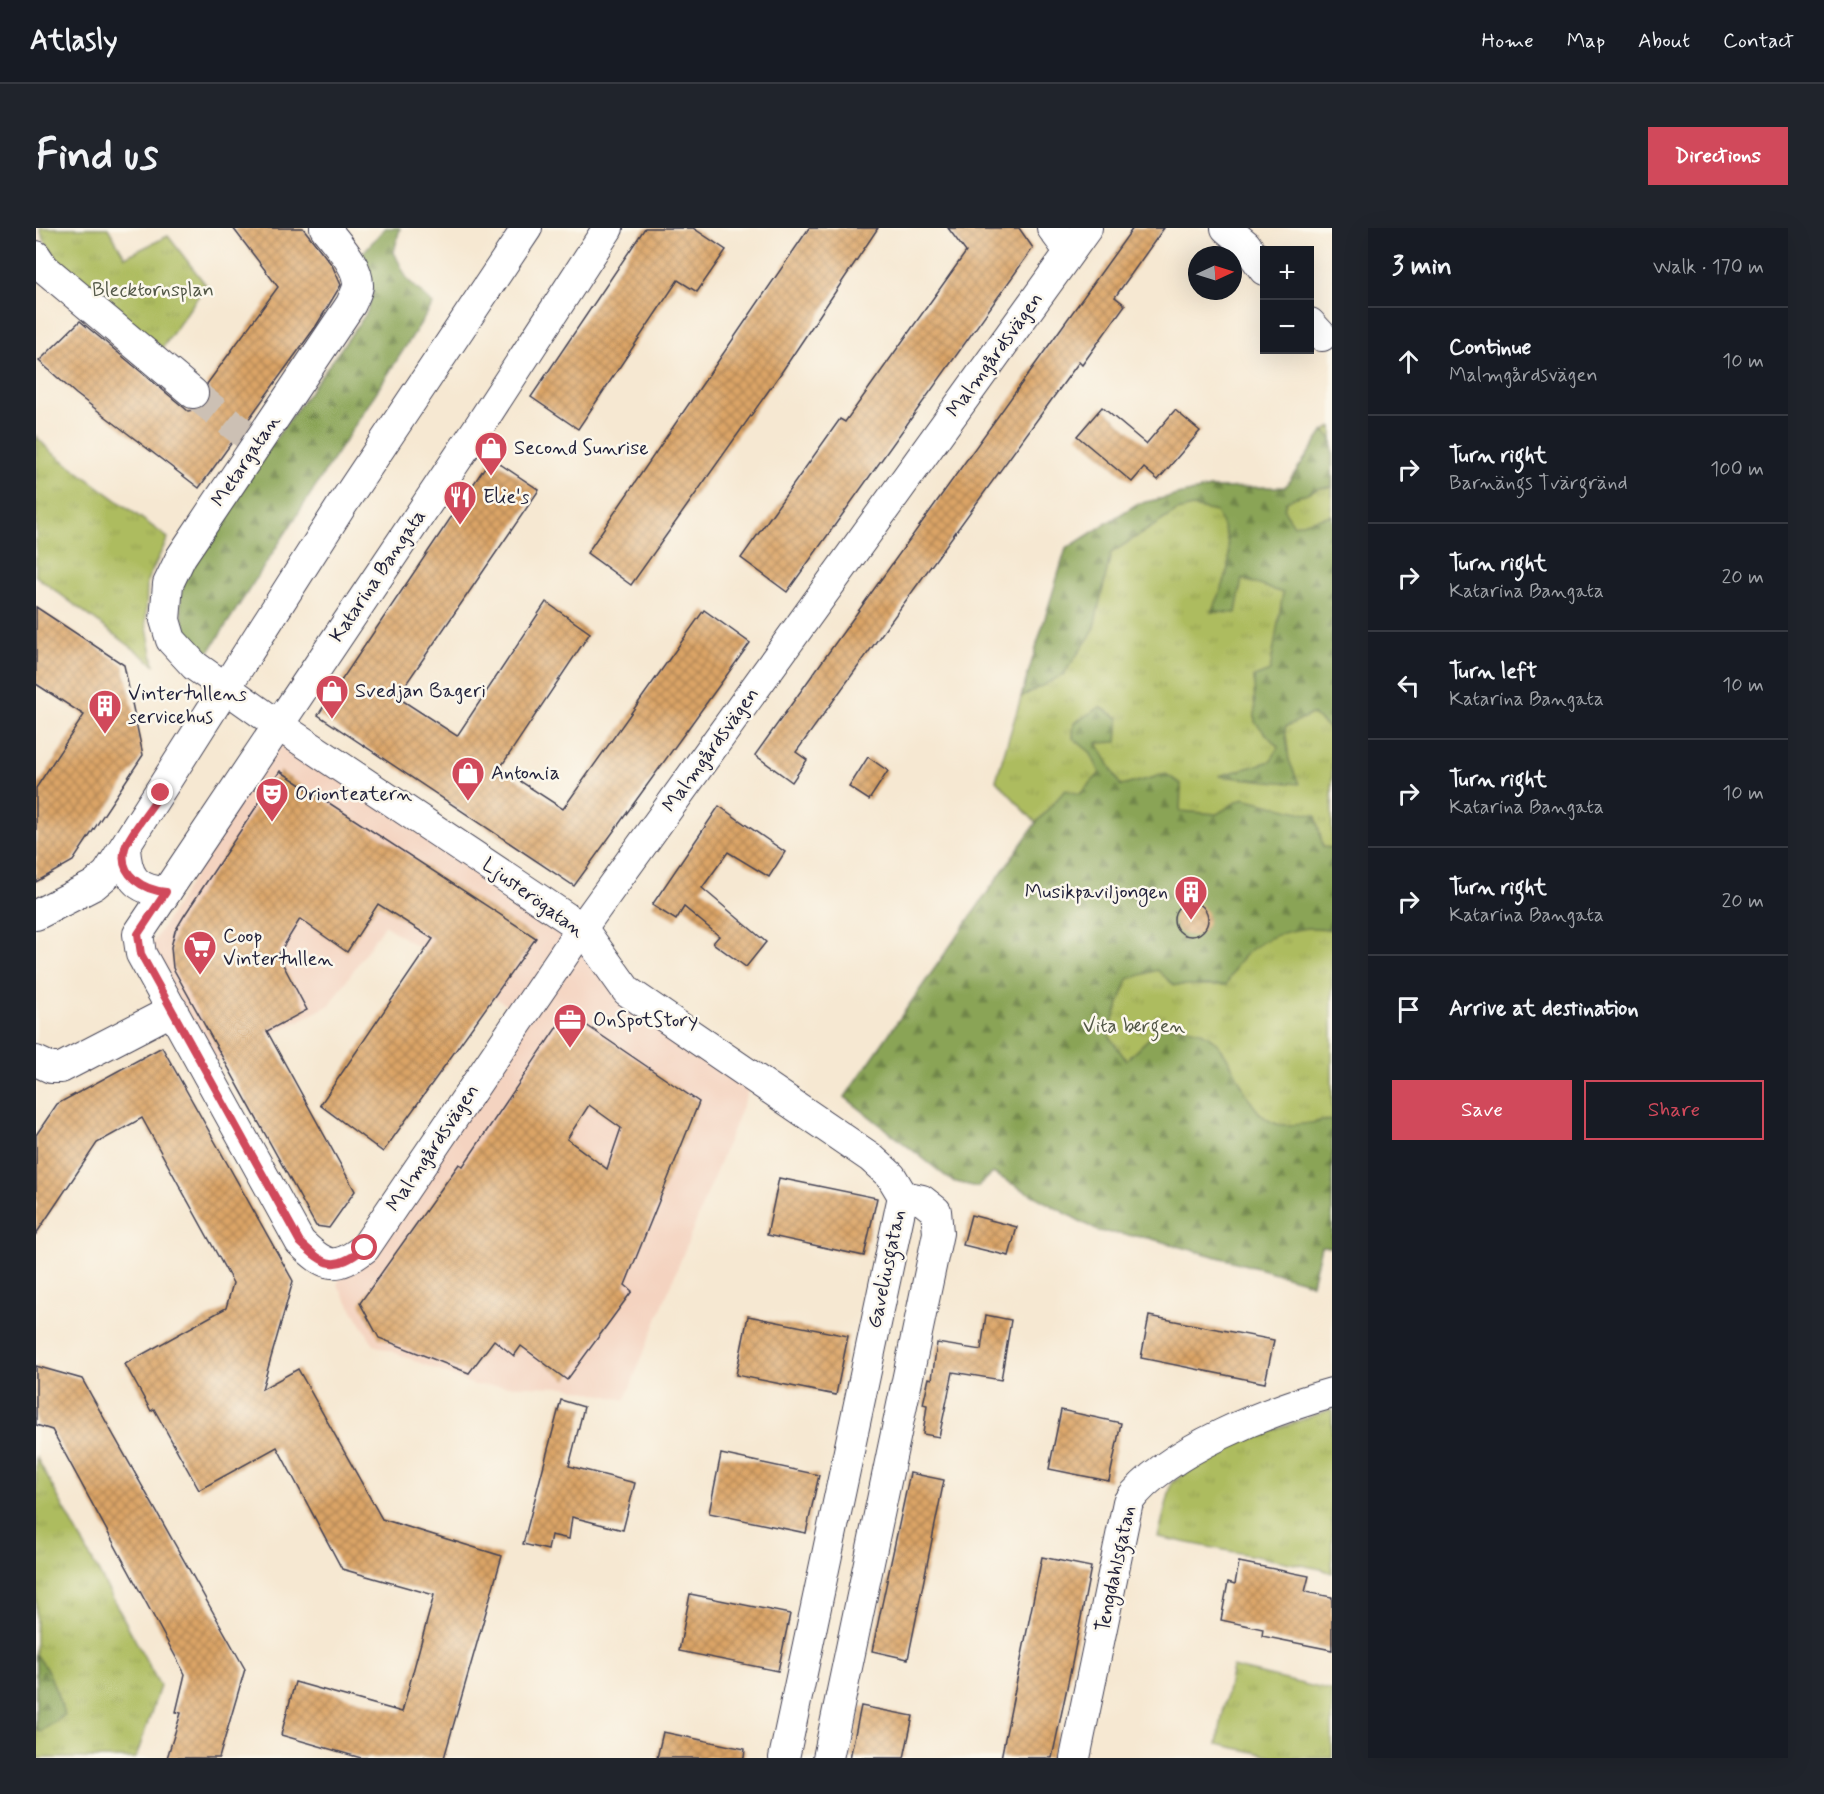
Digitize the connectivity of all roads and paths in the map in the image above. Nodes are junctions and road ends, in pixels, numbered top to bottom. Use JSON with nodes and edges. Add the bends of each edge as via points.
{"nodes":[{"id":1,"x":325,"y":228,"type":"edge"},
{"id":2,"x":527,"y":228,"type":"edge"},
{"id":3,"x":608,"y":228,"type":"edge"},
{"id":4,"x":1226,"y":228,"type":"edge"},
{"id":5,"x":1069,"y":236,"type":"edge"},
{"id":6,"x":36,"y":256,"type":"edge"},
{"id":7,"x":1260,"y":264,"type":"edge"},
{"id":8,"x":193,"y":393,"type":"tunnel mouth"},
{"id":9,"x":226,"y":688,"type":"junction"},
{"id":10,"x":278,"y":725,"type":"junction"},
{"id":11,"x":125,"y":848,"type":"junction"},
{"id":12,"x":166,"y":892,"type":"junction"},
{"id":13,"x":36,"y":915,"type":"edge"},
{"id":14,"x":582,"y":928,"type":"junction"},
{"id":15,"x":173,"y":1010,"type":"junction"},
{"id":16,"x":36,"y":1061,"type":"edge"},
{"id":17,"x":903,"y":1196,"type":"junction"},
{"id":18,"x":1332,"y":1393,"type":"edge"},
{"id":19,"x":842,"y":1477,"type":"junction"},
{"id":20,"x":884,"y":1487,"type":"junction"},
{"id":21,"x":784,"y":1758,"type":"edge"},
{"id":22,"x":828,"y":1758,"type":"edge"},
{"id":23,"x":1075,"y":1758,"type":"edge"}],
"edges":[{"from":1,"to":9,"type":"street","name":"Metargatan","via":[[357,275],[358,287],[351,304],[252,440],[168,584],[165,620],[171,640],[195,666]]},
{"from":2,"to":9,"type":"street","via":[[342,505]]},
{"from":3,"to":10,"type":"street","name":"Katarina Bangata"},
{"from":4,"to":7,"type":"street","via":[[1246,245]]},
{"from":5,"to":14,"type":"street","name":"Malmgårdsvägen"},
{"from":6,"to":8,"type":"street","via":[[44,268]]},
{"from":9,"to":10,"type":"street","name":"Ljusterögatan"},
{"from":9,"to":11,"type":"street"},
{"from":10,"to":12,"type":"street","name":"Katarina Bangata"},
{"from":10,"to":14,"type":"street","name":"Ljusterögatan"},
{"from":11,"to":12,"type":"street","via":[[126,869],[134,881],[150,891]]},
{"from":11,"to":13,"type":"street","via":[[94,885]]},
{"from":12,"to":15,"type":"street","name":"Katarina Bangata","via":[[138,934],[141,954]]},
{"from":14,"to":15,"type":"street","name":"Malmgårdsvägen","via":[[365,1248],[348,1261],[333,1265],[318,1259],[300,1242]]},
{"from":14,"to":17,"type":"street","name":"Ljusterögatan","via":[[627,991],[870,1157],[891,1176]]},
{"from":15,"to":16,"type":"street","via":[[62,1068]]},
{"from":17,"to":19,"type":"street","name":"Gaveliusgatan"},
{"from":17,"to":20,"type":"street","name":"Gaveliusgatan","via":[[922,1200],[936,1211],[938,1233]]},
{"from":18,"to":23,"type":"street","name":"Tengdahlsgatan","via":[[1216,1438],[1155,1473],[1128,1502]]},
{"from":19,"to":20,"type":"street"},
{"from":19,"to":21,"type":"street","name":"Gaveliusgatan"},
{"from":20,"to":22,"type":"street","name":"Gaveliusgatan"}]}
